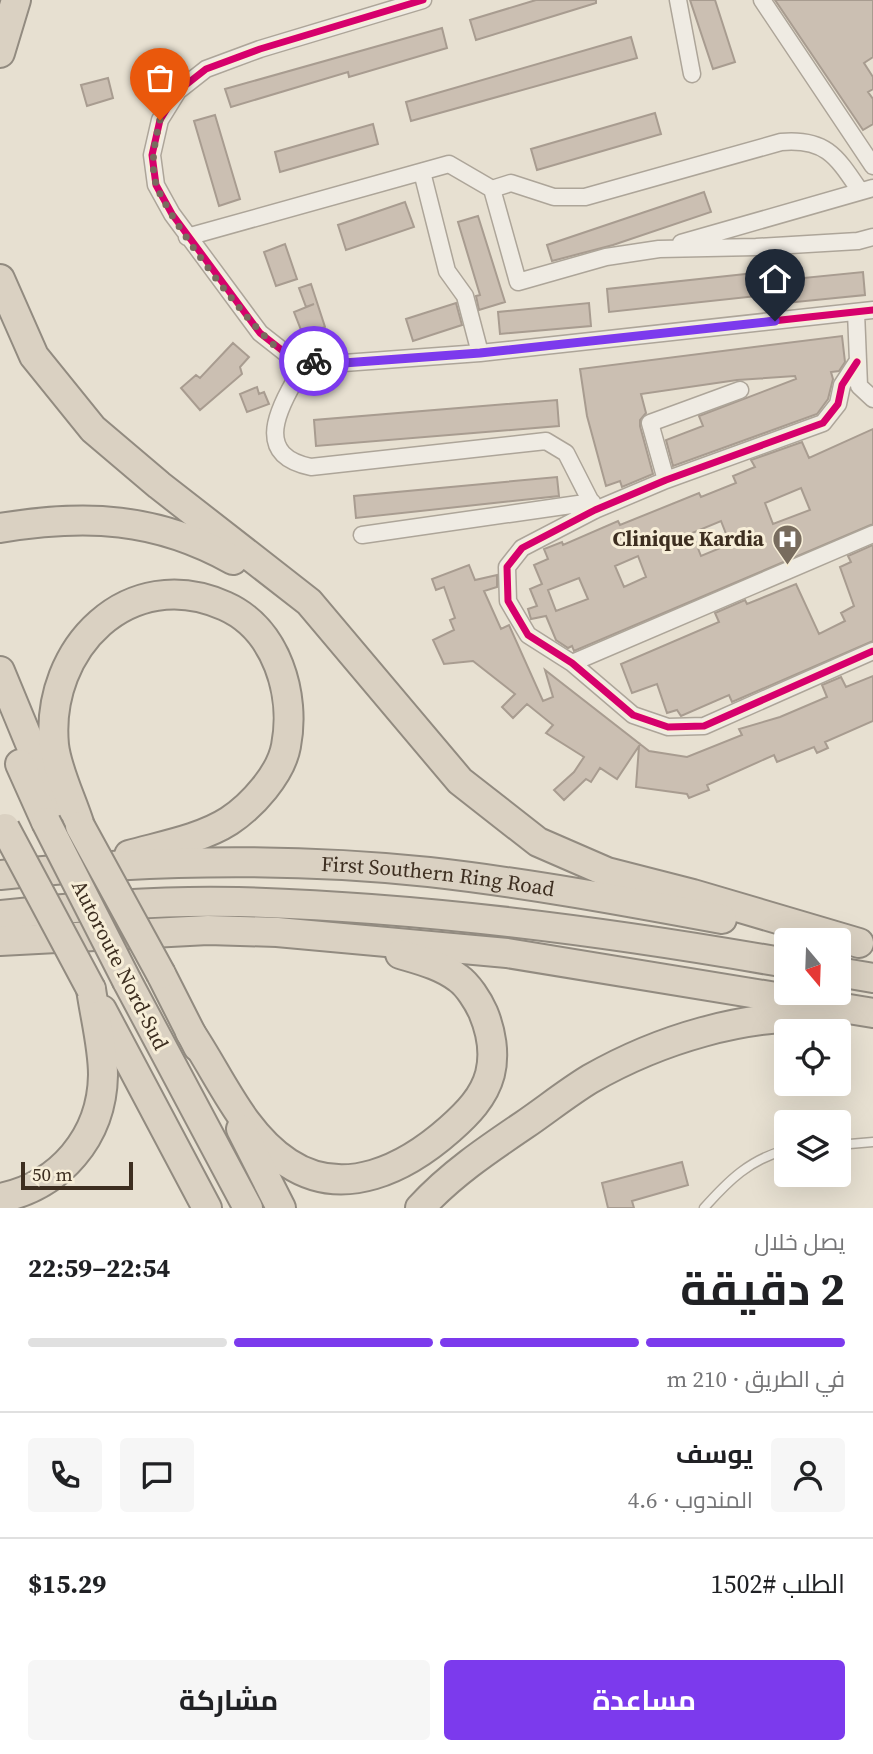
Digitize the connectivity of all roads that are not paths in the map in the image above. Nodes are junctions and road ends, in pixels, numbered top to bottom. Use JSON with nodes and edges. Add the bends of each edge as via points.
{"nodes":[{"id":1,"x":15,"y":0,"type":"edge"},
{"id":2,"x":423,"y":0,"type":"edge"},
{"id":3,"x":678,"y":0,"type":"edge"},
{"id":4,"x":762,"y":0,"type":"edge"},
{"id":5,"x":0,"y":32,"type":"edge"},
{"id":6,"x":0,"y":54,"type":"edge"},
{"id":7,"x":692,"y":74,"type":"dead end"},
{"id":8,"x":873,"y":166,"type":"edge"},
{"id":9,"x":422,"y":172,"type":"junction"},
{"id":10,"x":492,"y":189,"type":"junction"},
{"id":11,"x":867,"y":190,"type":"edge"},
{"id":12,"x":187,"y":237,"type":"junction"},
{"id":13,"x":873,"y":237,"type":"edge"},
{"id":14,"x":659,"y":249,"type":"junction"},
{"id":15,"x":0,"y":279,"type":"edge"},
{"id":16,"x":873,"y":310,"type":"edge"},
{"id":17,"x":856,"y":312,"type":"junction"},
{"id":18,"x":480,"y":353,"type":"junction"},
{"id":19,"x":857,"y":362,"type":"junction"},
{"id":20,"x":294,"y":382,"type":"dead end"},
{"id":21,"x":740,"y":390,"type":"dead end"},
{"id":22,"x":873,"y":399,"type":"edge"},
{"id":23,"x":666,"y":480,"type":"junction"},
{"id":24,"x":593,"y":506,"type":"junction"},
{"id":25,"x":0,"y":528,"type":"edge"},
{"id":26,"x":873,"y":534,"type":"edge"},
{"id":27,"x":362,"y":536,"type":"dead end"},
{"id":28,"x":309,"y":602,"type":"junction"},
{"id":29,"x":873,"y":651,"type":"edge"},
{"id":30,"x":572,"y":663,"type":"junction"},
{"id":31,"x":0,"y":671,"type":"edge"},
{"id":32,"x":0,"y":718,"type":"edge"},
{"id":33,"x":2,"y":823,"type":"edge"},
{"id":34,"x":80,"y":825,"type":"junction"},
{"id":35,"x":97,"y":864,"type":"junction"},
{"id":36,"x":0,"y":875,"type":"edge"},
{"id":37,"x":0,"y":915,"type":"edge"},
{"id":38,"x":353,"y":941,"type":"junction"},
{"id":39,"x":7,"y":942,"type":"edge"},
{"id":40,"x":866,"y":944,"type":"edge"},
{"id":41,"x":774,"y":961,"type":"edge"},
{"id":42,"x":851,"y":974,"type":"edge"},
{"id":43,"x":873,"y":978,"type":"edge"},
{"id":44,"x":91,"y":989,"type":"junction"},
{"id":45,"x":873,"y":1013,"type":"edge"},
{"id":46,"x":873,"y":1023,"type":"edge"},
{"id":47,"x":190,"y":1032,"type":"junction"},
{"id":48,"x":873,"y":1142,"type":"edge"},
{"id":49,"x":851,"y":1144,"type":"edge"},
{"id":50,"x":774,"y":1153,"type":"edge"},
{"id":51,"x":0,"y":1198,"type":"edge"},
{"id":52,"x":207,"y":1208,"type":"edge"},
{"id":53,"x":248,"y":1208,"type":"edge"},
{"id":54,"x":281,"y":1208,"type":"edge"},
{"id":55,"x":420,"y":1208,"type":"edge"},
{"id":56,"x":704,"y":1208,"type":"edge"}],
"edges":[{"from":1,"to":5,"type":"highway"},
{"from":1,"to":6,"type":"highway"},
{"from":2,"to":12,"type":"street","via":[[206,69],[178,91],[160,120],[152,155],[156,186]]},
{"from":3,"to":7,"type":"street"},
{"from":4,"to":8,"type":"street"},
{"from":9,"to":10,"type":"street","via":[[449,164]]},
{"from":9,"to":12,"type":"street"},
{"from":9,"to":18,"type":"street","via":[[447,271],[465,296]]},
{"from":10,"to":11,"type":"street","via":[[511,183],[554,197],[585,197],[802,140],[821,146],[840,160]]},
{"from":10,"to":14,"type":"street","via":[[518,282],[606,257]]},
{"from":11,"to":14,"type":"street"},
{"from":12,"to":18,"type":"street","via":[[260,332],[288,355],[330,364]]},
{"from":13,"to":14,"type":"street"},
{"from":15,"to":28,"type":"highway","via":[[34,356],[93,429]]},
{"from":16,"to":17,"type":"street"},
{"from":17,"to":18,"type":"street"},
{"from":17,"to":19,"type":"street"},
{"from":19,"to":22,"type":"street","via":[[859,386]]},
{"from":19,"to":23,"type":"street","via":[[842,385],[838,404],[823,422]]},
{"from":20,"to":24,"type":"street","via":[[277,413],[275,434],[284,453],[301,465],[546,441],[566,453]]},
{"from":21,"to":23,"type":"street","via":[[650,423]]},
{"from":23,"to":24,"type":"street"},
{"from":24,"to":27,"type":"street"},
{"from":24,"to":30,"type":"street","via":[[522,548],[507,567],[508,601],[528,635]]},
{"from":25,"to":28,"type":"highway","via":[[88,519],[152,526],[202,542]]},
{"from":26,"to":30,"type":"street"},
{"from":28,"to":40,"type":"highway","via":[[460,781],[538,842],[607,873]]},
{"from":29,"to":30,"type":"street","via":[[704,726],[667,727],[633,715]]},
{"from":31,"to":34,"type":"highway","via":[[43,775]]},
{"from":32,"to":53,"type":"highway","name":"Autoroute Nord-Sud","bridge":true,"via":[[46,822]]},
{"from":33,"to":44,"type":"highway","name":"Autoroute Nord-Sud","bridge":true},
{"from":34,"to":35,"type":"highway","via":[[54,746],[55,698],[70,659],[90,630],[119,607],[154,596],[195,595],[228,607],[258,630],[276,658],[290,705],[286,749],[266,787],[229,821]]},
{"from":34,"to":47,"type":"highway","bridge":true},
{"from":35,"to":36,"type":"highway","name":"First Southern Ring Road"},
{"from":35,"to":40,"type":"highway","name":"First Southern Ring Road","via":[[267,862],[430,872],[550,888]]},
{"from":37,"to":41,"type":"highway","name":"First Southern Ring Road","via":[[110,904],[388,910]]},
{"from":38,"to":39,"type":"highway","via":[[208,930]]},
{"from":38,"to":45,"type":"highway","via":[[507,953]]},
{"from":38,"to":47,"type":"highway","via":[[437,966],[461,979],[480,1007],[491,1038],[490,1075],[472,1109],[406,1163],[345,1180],[308,1173],[287,1163],[247,1123]]},
{"from":42,"to":43,"type":"highway"},
{"from":44,"to":51,"type":"highway","via":[[103,1073],[97,1111],[87,1136],[75,1156],[39,1186]]},
{"from":44,"to":52,"type":"highway","name":"Autoroute Nord-Sud"},
{"from":46,"to":55,"type":"highway","via":[[797,1016],[724,1026],[652,1049],[589,1080],[474,1160]]},
{"from":47,"to":54,"type":"highway"},
{"from":48,"to":49,"type":"lane"},
{"from":50,"to":56,"type":"lane","via":[[729,1180]]}]}
